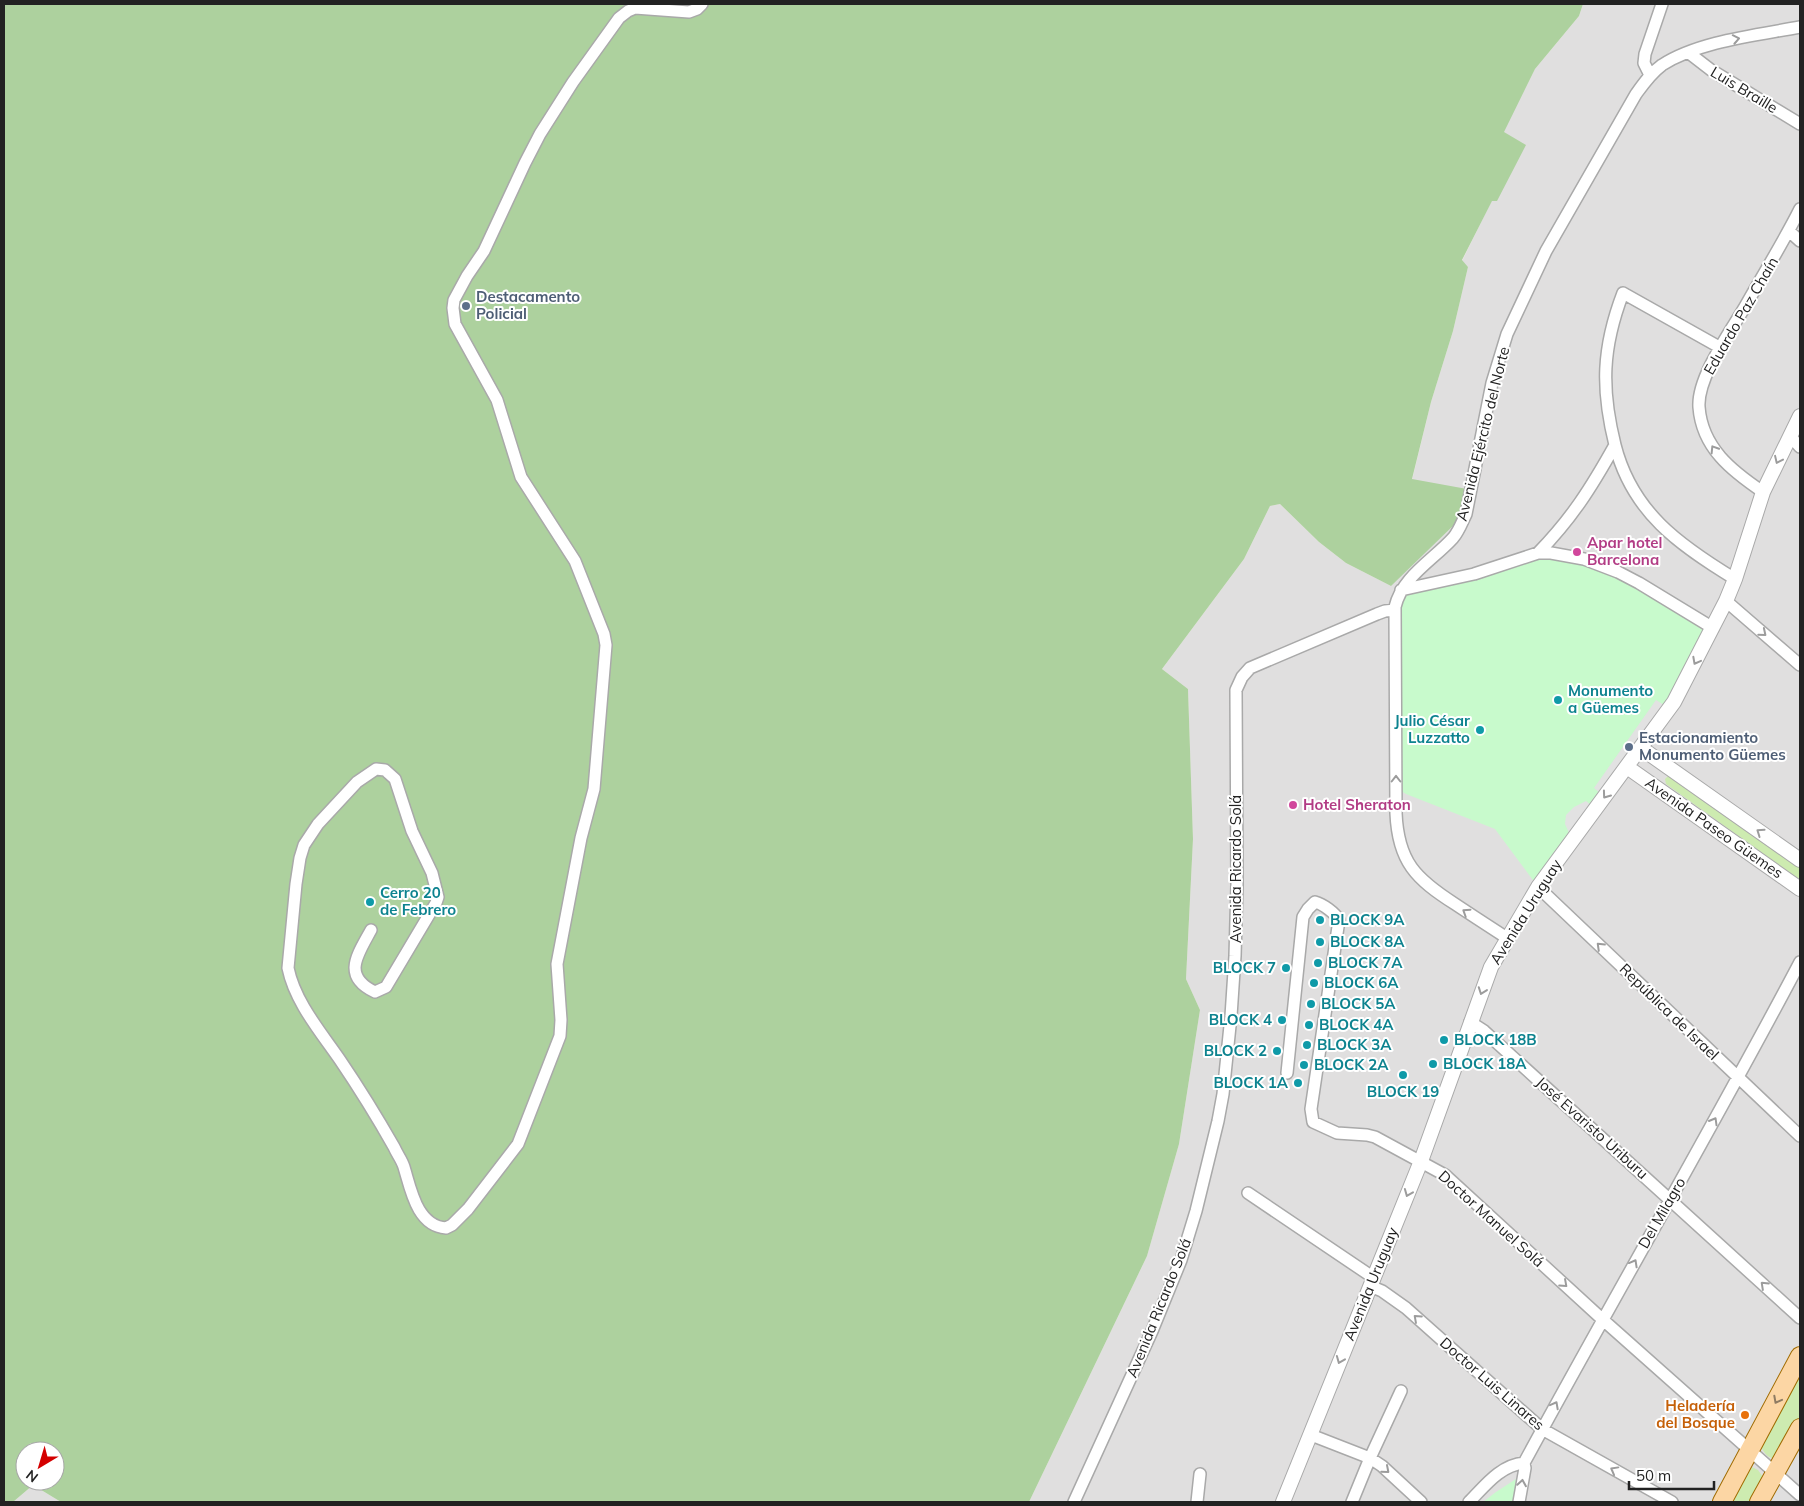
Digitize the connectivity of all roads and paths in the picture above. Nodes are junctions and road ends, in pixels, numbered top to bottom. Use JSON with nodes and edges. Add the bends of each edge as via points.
{"nodes":[{"id":1,"x":702,"y":4,"type":"edge"},
{"id":2,"x":1662,"y":4,"type":"edge"},
{"id":3,"x":1800,"y":27,"type":"edge"},
{"id":4,"x":1689,"y":53,"type":"junction"},
{"id":5,"x":1650,"y":75,"type":"junction"},
{"id":6,"x":1800,"y":124,"type":"edge"},
{"id":7,"x":1800,"y":208,"type":"edge"},
{"id":8,"x":1789,"y":231,"type":"junction"},
{"id":9,"x":1800,"y":241,"type":"edge"},
{"id":10,"x":1721,"y":348,"type":"junction"},
{"id":11,"x":1800,"y":416,"type":"edge"},
{"id":12,"x":1790,"y":436,"type":"junction"},
{"id":13,"x":1615,"y":445,"type":"junction"},
{"id":14,"x":1800,"y":447,"type":"edge"},
{"id":15,"x":1763,"y":492,"type":"junction"},
{"id":16,"x":1538,"y":553,"type":"junction"},
{"id":17,"x":1735,"y":579,"type":"junction"},
{"id":18,"x":1401,"y":590,"type":"junction"},
{"id":19,"x":1726,"y":601,"type":"junction"},
{"id":20,"x":1395,"y":610,"type":"junction"},
{"id":21,"x":1713,"y":628,"type":"junction"},
{"id":22,"x":1800,"y":665,"type":"edge"},
{"id":23,"x":1641,"y":748,"type":"junction"},
{"id":24,"x":1627,"y":767,"type":"junction"},
{"id":25,"x":1800,"y":860,"type":"edge"},
{"id":26,"x":1538,"y":887,"type":"junction"},
{"id":27,"x":1800,"y":889,"type":"edge"},
{"id":28,"x":371,"y":930,"type":"dead end"},
{"id":29,"x":1507,"y":938,"type":"junction"},
{"id":30,"x":1800,"y":962,"type":"edge"},
{"id":31,"x":1470,"y":1022,"type":"junction"},
{"id":32,"x":1287,"y":1072,"type":"dead end"},
{"id":33,"x":1739,"y":1078,"type":"junction"},
{"id":34,"x":1800,"y":1136,"type":"edge"},
{"id":35,"x":1422,"y":1162,"type":"junction"},
{"id":36,"x":1248,"y":1193,"type":"dead end"},
{"id":37,"x":1670,"y":1198,"type":"junction"},
{"id":38,"x":1372,"y":1282,"type":"junction"},
{"id":39,"x":1800,"y":1318,"type":"edge"},
{"id":40,"x":1602,"y":1319,"type":"junction"},
{"id":41,"x":1800,"y":1356,"type":"edge"},
{"id":42,"x":1401,"y":1391,"type":"dead end"},
{"id":43,"x":1800,"y":1428,"type":"edge"},
{"id":44,"x":1542,"y":1429,"type":"junction"},
{"id":45,"x":1310,"y":1435,"type":"junction"},
{"id":46,"x":1750,"y":1452,"type":"junction"},
{"id":47,"x":1370,"y":1458,"type":"junction"},
{"id":48,"x":1524,"y":1463,"type":"junction"},
{"id":49,"x":1776,"y":1472,"type":"junction"},
{"id":50,"x":1200,"y":1474,"type":"dead end"},
{"id":51,"x":1800,"y":1495,"type":"edge"},
{"id":52,"x":1074,"y":1502,"type":"edge"},
{"id":53,"x":1197,"y":1502,"type":"edge"},
{"id":54,"x":1283,"y":1502,"type":"edge"},
{"id":55,"x":1352,"y":1502,"type":"edge"},
{"id":56,"x":1421,"y":1502,"type":"edge"},
{"id":57,"x":1469,"y":1502,"type":"edge"},
{"id":58,"x":1519,"y":1502,"type":"edge"},
{"id":59,"x":1672,"y":1502,"type":"edge"},
{"id":60,"x":1722,"y":1502,"type":"edge"},
{"id":61,"x":1759,"y":1502,"type":"edge"}],
"edges":[{"from":1,"to":28,"type":"street","via":[[689,12],[636,8],[619,18],[540,134],[484,251],[454,300],[455,324],[497,400],[521,477],[575,561],[606,645],[594,789],[557,964],[560,1036],[518,1144],[468,1209],[446,1228],[432,1225],[413,1198],[399,1156],[372,1108],[306,1010],[288,968],[296,884],[304,845],[318,824],[357,782],[376,769],[385,770],[395,779],[412,831],[432,873],[438,897],[386,987],[375,992],[360,981],[354,963]]},
{"from":2,"to":5,"type":"street","via":[[1645,54],[1644,63]]},
{"from":4,"to":3,"type":"street","name":"Avenida Ejército del Norte","one_way":true,"via":[[1715,43]]},
{"from":4,"to":5,"type":"street","name":"Avenida Ejército del Norte"},
{"from":4,"to":6,"type":"street","name":"Luis Braille"},
{"from":5,"to":18,"type":"street","name":"Avenida Ejército del Norte","via":[[1627,106],[1546,251],[1507,334],[1492,383],[1462,524]]},
{"from":7,"to":8,"type":"street","name":"Eduardo Paz Chaín"},
{"from":8,"to":9,"type":"street"},
{"from":8,"to":10,"type":"street","name":"Eduardo Paz Chaín"},
{"from":10,"to":13,"type":"street","via":[[1623,293],[1612,324],[1604,386]]},
{"from":15,"to":10,"type":"street","name":"Eduardo Paz Chaín","one_way":true,"via":[[1720,458],[1705,433],[1699,407],[1702,388]]},
{"from":11,"to":12,"type":"street","name":"Avenida Uruguay"},
{"from":12,"to":14,"type":"street"},
{"from":12,"to":15,"type":"street","name":"Avenida Uruguay","one_way":true},
{"from":13,"to":16,"type":"street","via":[[1577,509]]},
{"from":13,"to":17,"type":"street","via":[[1625,477],[1657,522],[1684,546]]},
{"from":15,"to":17,"type":"street","name":"Avenida Uruguay"},
{"from":16,"to":18,"type":"street","via":[[1474,574]]},
{"from":16,"to":21,"type":"street","via":[[1571,556],[1618,572]]},
{"from":17,"to":19,"type":"street","name":"Avenida Uruguay"},
{"from":18,"to":20,"type":"street","name":"Avenida Ejército del Norte"},
{"from":19,"to":21,"type":"street","name":"Avenida Uruguay"},
{"from":19,"to":22,"type":"street","one_way":true},
{"from":29,"to":20,"type":"street","name":"Avenida Ejército del Norte","one_way":true,"via":[[1429,887],[1412,869],[1402,848],[1396,826]]},
{"from":20,"to":52,"type":"street","name":"Avenida Ricardo Solá","via":[[1377,614],[1250,668],[1236,690],[1235,947],[1231,1016],[1218,1121],[1181,1260]]},
{"from":21,"to":23,"type":"street","name":"Avenida Uruguay","one_way":true,"via":[[1674,702]]},
{"from":23,"to":24,"type":"street","name":"Avenida Uruguay"},
{"from":25,"to":23,"type":"street","name":"Avenida Paseo Güemes","one_way":true},
{"from":24,"to":26,"type":"street","name":"Avenida Uruguay","one_way":true},
{"from":24,"to":27,"type":"street","name":"Avenida Paseo Güemes"},
{"from":26,"to":29,"type":"street","name":"Avenida Uruguay"},
{"from":33,"to":26,"type":"street","name":"República de Israel","one_way":true},
{"from":29,"to":31,"type":"street","name":"Avenida Uruguay","one_way":true,"via":[[1491,967]]},
{"from":30,"to":33,"type":"street","name":"Del Milagro"},
{"from":31,"to":35,"type":"street","name":"Avenida Uruguay"},
{"from":31,"to":37,"type":"street","name":"José Evaristo Uriburu","via":[[1484,1030]]},
{"from":32,"to":35,"type":"street","name":"Doctor Manuel Solá","via":[[1303,917],[1315,902],[1339,920],[1312,1109],[1313,1122],[1337,1133],[1375,1137]]},
{"from":33,"to":34,"type":"street","name":"República de Israel"},
{"from":37,"to":33,"type":"street","name":"Del Milagro","one_way":true},
{"from":35,"to":38,"type":"street","name":"Avenida Uruguay","one_way":true},
{"from":35,"to":40,"type":"street","name":"Doctor Manuel Solá","one_way":true,"via":[[1445,1175]]},
{"from":36,"to":38,"type":"street","name":"Doctor Luis Linares"},
{"from":39,"to":37,"type":"street","name":"José Evaristo Uriburu","one_way":true},
{"from":40,"to":37,"type":"street","name":"Del Milagro","one_way":true},
{"from":44,"to":38,"type":"street","name":"Doctor Luis Linares","one_way":true,"via":[[1406,1308]]},
{"from":38,"to":45,"type":"street","name":"Avenida Uruguay","one_way":true},
{"from":44,"to":40,"type":"street","name":"Del Milagro","one_way":true},
{"from":40,"to":46,"type":"street","name":"Doctor Manuel Solá"},
{"from":41,"to":46,"type":"main road","one_way":true},
{"from":42,"to":47,"type":"street"},
{"from":43,"to":49,"type":"main road"},
{"from":44,"to":48,"type":"street","name":"Del Milagro"},
{"from":59,"to":44,"type":"street","name":"Doctor Luis Linares","one_way":true},
{"from":45,"to":47,"type":"street"},
{"from":45,"to":54,"type":"street","name":"Avenida Uruguay"},
{"from":46,"to":49,"type":"street","name":"Doctor Manuel Solá"},
{"from":46,"to":60,"type":"main road"},
{"from":47,"to":55,"type":"street"},
{"from":47,"to":56,"type":"street","one_way":true},
{"from":48,"to":57,"type":"street","via":[[1502,1470]]},
{"from":58,"to":48,"type":"street","name":"Del Milagro","one_way":true},
{"from":49,"to":51,"type":"street","name":"Doctor Manuel Solá"},
{"from":49,"to":61,"type":"main road"},
{"from":50,"to":53,"type":"street"}]}
